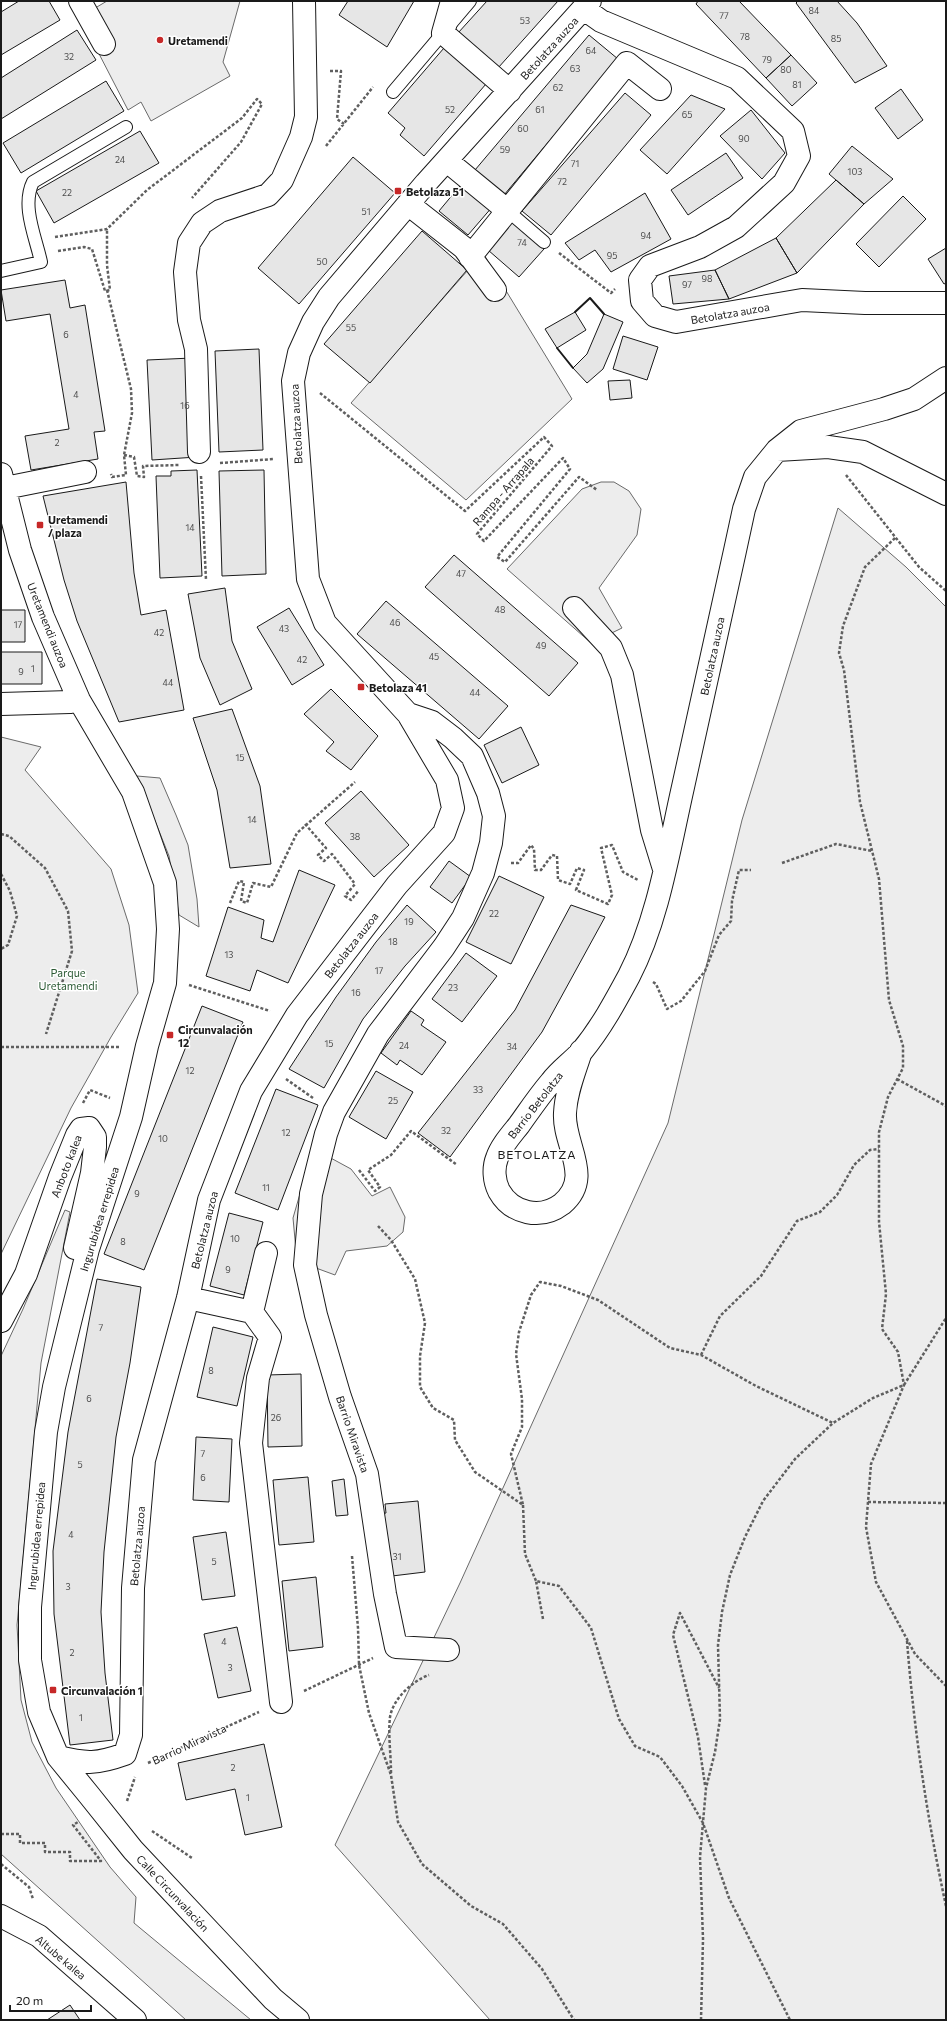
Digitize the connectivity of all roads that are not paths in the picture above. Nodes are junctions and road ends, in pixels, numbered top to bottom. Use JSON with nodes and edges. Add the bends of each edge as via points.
{"nodes":[{"id":1,"x":80,"y":1,"type":"edge"},
{"id":2,"x":304,"y":1,"type":"edge"},
{"id":3,"x":452,"y":1,"type":"edge"},
{"id":4,"x":470,"y":1,"type":"edge"},
{"id":5,"x":587,"y":5,"type":"edge"},
{"id":6,"x":443,"y":33,"type":"junction"},
{"id":7,"x":104,"y":44,"type":"dead end"},
{"id":8,"x":660,"y":89,"type":"dead end"},
{"id":9,"x":510,"y":91,"type":"junction"},
{"id":10,"x":393,"y":92,"type":"dead end"},
{"id":11,"x":126,"y":127,"type":"dead end"},
{"id":12,"x":447,"y":160,"type":"junction"},
{"id":13,"x":408,"y":204,"type":"junction"},
{"id":14,"x":508,"y":210,"type":"junction"},
{"id":15,"x":544,"y":242,"type":"road end"},
{"id":16,"x":470,"y":257,"type":"junction"},
{"id":17,"x":1,"y":271,"type":"edge"},
{"id":18,"x":495,"y":290,"type":"dead end"},
{"id":19,"x":946,"y":303,"type":"edge"},
{"id":20,"x":946,"y":378,"type":"edge"},
{"id":21,"x":777,"y":450,"type":"junction"},
{"id":22,"x":200,"y":458,"type":"road end"},
{"id":23,"x":85,"y":472,"type":"dead end"},
{"id":24,"x":3,"y":481,"type":"edge"},
{"id":25,"x":946,"y":494,"type":"edge"},
{"id":26,"x":574,"y":608,"type":"dead end"},
{"id":27,"x":79,"y":700,"type":"junction"},
{"id":28,"x":1,"y":704,"type":"edge"},
{"id":29,"x":408,"y":714,"type":"junction"},
{"id":30,"x":664,"y":870,"type":"junction"},
{"id":31,"x":582,"y":1051,"type":"junction"},
{"id":32,"x":306,"y":1247,"type":"joint"},
{"id":33,"x":266,"y":1253,"type":"dead end"},
{"id":34,"x":188,"y":1298,"type":"junction"},
{"id":35,"x":252,"y":1312,"type":"junction"},
{"id":36,"x":1,"y":1321,"type":"edge"},
{"id":37,"x":67,"y":1340,"type":"junction"},
{"id":38,"x":448,"y":1650,"type":"dead end"},
{"id":39,"x":281,"y":1702,"type":"road end"},
{"id":40,"x":58,"y":1757,"type":"junction"},
{"id":41,"x":1,"y":1916,"type":"edge"},
{"id":42,"x":135,"y":2020,"type":"edge"},
{"id":43,"x":298,"y":2020,"type":"edge"}],
"edges":[{"from":1,"to":7,"type":"street"},
{"from":2,"to":22,"type":"street","via":[[306,117],[301,137],[282,180],[268,195],[220,211],[202,223],[189,243],[185,272],[189,320],[196,349]]},
{"from":3,"to":6,"type":"street"},
{"from":4,"to":6,"type":"lane"},
{"from":5,"to":9,"type":"street","name":"Betolatza auzoa"},
{"from":5,"to":19,"type":"street","name":"Betolatza auzoa","via":[[601,21],[737,78],[793,131],[799,156],[784,183],[736,227],[700,247],[650,266],[640,280],[642,301],[655,316],[676,322],[802,300],[865,304]]},
{"from":6,"to":9,"type":"street"},
{"from":6,"to":10,"type":"lane"},
{"from":8,"to":14,"type":"street","via":[[627,63]]},
{"from":9,"to":12,"type":"street","name":"Betolatza auzoa"},
{"from":11,"to":17,"type":"lane","via":[[33,182],[28,205],[41,262]]},
{"from":12,"to":13,"type":"street","name":"Betolatza auzoa"},
{"from":12,"to":14,"type":"street"},
{"from":13,"to":16,"type":"street","via":[[464,248]]},
{"from":13,"to":29,"type":"street","name":"Betolatza auzoa","via":[[329,297],[313,322],[299,353],[293,381],[308,579],[325,623]]},
{"from":14,"to":15,"type":"lane"},
{"from":14,"to":16,"type":"street"},
{"from":16,"to":18,"type":"street"},
{"from":20,"to":21,"type":"street","name":"Betolatza auzoa","via":[[914,399],[801,431]]},
{"from":21,"to":25,"type":"street","via":[[828,447],[863,452]]},
{"from":21,"to":30,"type":"street","name":"Betolatza auzoa","via":[[755,478],[744,509]]},
{"from":23,"to":24,"type":"street"},
{"from":24,"to":27,"type":"street","name":"Uretamendi auzoa","via":[[20,550],[43,617]]},
{"from":26,"to":30,"type":"street","via":[[611,648],[622,675],[652,830]]},
{"from":27,"to":28,"type":"street"},
{"from":27,"to":37,"type":"street","name":"Ingurubidea errepidea","via":[[133,792],[165,883],[168,929],[166,978],[133,1106],[88,1250]]},
{"from":29,"to":32,"type":"street","name":"Betolatza auzoa","via":[[432,722],[472,756],[488,793],[494,816],[491,843],[483,873],[463,918],[378,1034],[334,1112],[311,1194]]},
{"from":29,"to":34,"type":"street","name":"Betolatza auzoa","via":[[447,780],[453,808],[444,833],[397,885],[297,1015],[251,1091],[209,1200]]},
{"from":30,"to":31,"type":"street","name":"Betolatza auzoa","via":[[648,930],[632,970],[613,1006]]},
{"from":31,"to":31,"type":"street","name":"Barrio Betolatza","via":[[552,1080],[497,1157],[494,1168],[496,1186],[513,1207],[540,1213],[556,1208],[568,1199],[575,1186],[578,1168],[567,1135],[565,1110],[567,1095]]},
{"from":32,"to":38,"type":"street","name":"Barrio Miravista","via":[[305,1265],[316,1315],[340,1397],[367,1474],[385,1594],[396,1647]]},
{"from":33,"to":35,"type":"street"},
{"from":34,"to":35,"type":"street"},
{"from":34,"to":40,"type":"street","name":"Betolatza auzoa","via":[[144,1460],[133,1588],[131,1736],[125,1754],[103,1762],[81,1762]]},
{"from":35,"to":39,"type":"street","via":[[270,1338],[258,1378],[251,1443]]},
{"from":36,"to":37,"type":"street","name":"Anboto kalea","via":[[26,1274],[60,1177],[78,1135],[81,1129],[89,1128],[95,1137],[95,1147],[92,1173],[64,1300]]},
{"from":37,"to":40,"type":"street","name":"Ingurubidea errepidea","via":[[54,1387],[46,1432],[30,1607],[30,1660],[39,1712]]},
{"from":40,"to":43,"type":"street","name":"Calle Circunvalación","via":[[133,1850],[273,2000]]},
{"from":41,"to":42,"type":"street","name":"Altube kalea","via":[[39,1936]]}]}
